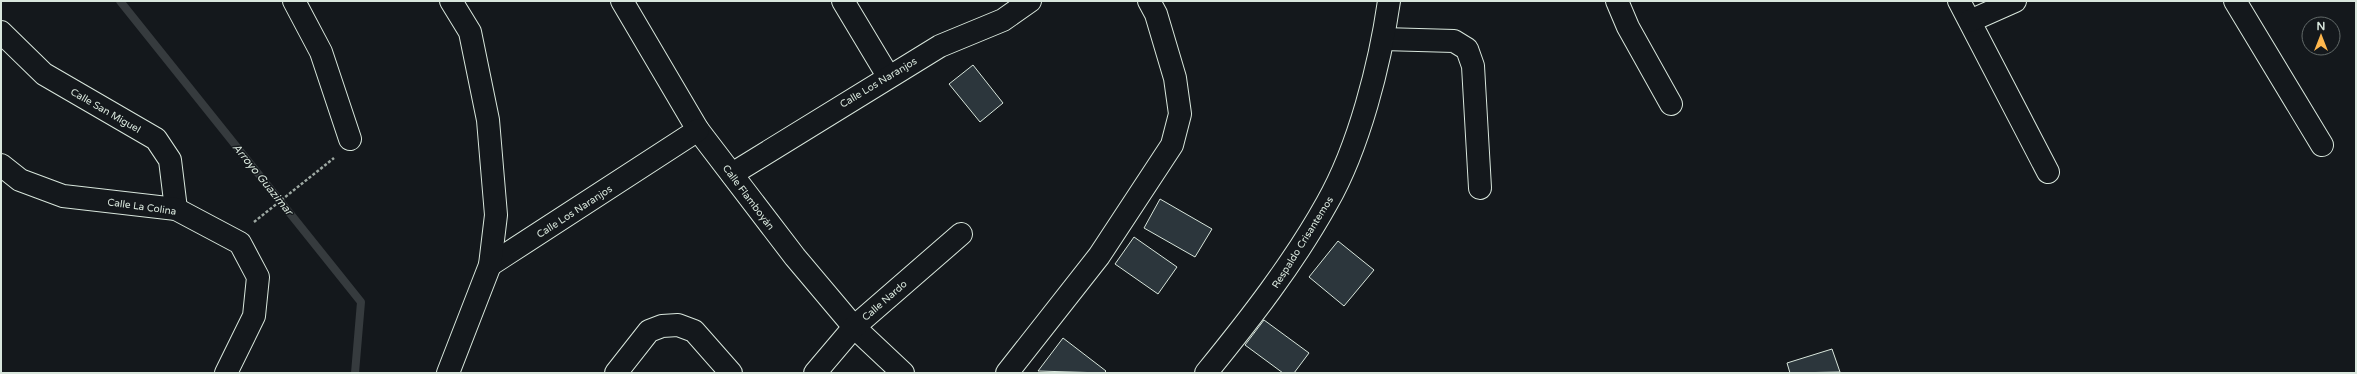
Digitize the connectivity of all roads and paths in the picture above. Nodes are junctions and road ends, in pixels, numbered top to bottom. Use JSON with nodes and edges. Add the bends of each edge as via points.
{"nodes":[{"id":1,"x":294,"y":1,"type":"edge"},
{"id":2,"x":451,"y":1,"type":"edge"},
{"id":3,"x":622,"y":1,"type":"edge"},
{"id":4,"x":843,"y":1,"type":"edge"},
{"id":5,"x":1030,"y":1,"type":"edge"},
{"id":6,"x":1148,"y":1,"type":"edge"},
{"id":7,"x":1389,"y":1,"type":"edge"},
{"id":8,"x":1618,"y":1,"type":"edge"},
{"id":9,"x":1959,"y":1,"type":"edge"},
{"id":10,"x":2015,"y":1,"type":"edge"},
{"id":11,"x":2235,"y":1,"type":"edge"},
{"id":12,"x":1970,"y":21,"type":"junction"},
{"id":13,"x":1,"y":32,"type":"edge"},
{"id":14,"x":1383,"y":39,"type":"junction"},
{"id":15,"x":888,"y":76,"type":"junction"},
{"id":16,"x":1671,"y":104,"type":"dead end"},
{"id":17,"x":698,"y":130,"type":"junction"},
{"id":18,"x":350,"y":139,"type":"joint"},
{"id":19,"x":2322,"y":145,"type":"dead end"},
{"id":20,"x":1,"y":165,"type":"edge"},
{"id":21,"x":2048,"y":172,"type":"dead end"},
{"id":22,"x":732,"y":174,"type":"junction"},
{"id":23,"x":1480,"y":188,"type":"dead end"},
{"id":24,"x":176,"y":209,"type":"junction"},
{"id":25,"x":961,"y":234,"type":"dead end"},
{"id":26,"x":234,"y":239,"type":"junction"},
{"id":27,"x":490,"y":265,"type":"junction"},
{"id":28,"x":854,"y":327,"type":"junction"},
{"id":29,"x":226,"y":373,"type":"edge"},
{"id":30,"x":448,"y":373,"type":"edge"},
{"id":31,"x":616,"y":373,"type":"edge"},
{"id":32,"x":731,"y":373,"type":"edge"},
{"id":33,"x":815,"y":373,"type":"edge"},
{"id":34,"x":903,"y":373,"type":"edge"},
{"id":35,"x":1007,"y":373,"type":"edge"},
{"id":36,"x":1206,"y":373,"type":"edge"}],
"edges":[{"from":1,"to":18,"type":"street","via":[[322,52]]},
{"from":2,"to":27,"type":"street","via":[[470,32],[488,120],[496,216]]},
{"from":3,"to":17,"type":"street","name":"Calle Flamboyán"},
{"from":4,"to":15,"type":"street"},
{"from":5,"to":15,"type":"street","name":"Calle Los Naranjos","via":[[1003,20],[940,46]]},
{"from":6,"to":35,"type":"street","via":[[1156,14],[1175,78],[1180,114],[1172,144],[1099,256]]},
{"from":7,"to":14,"type":"street","name":"Respaldo Crisantemos"},
{"from":8,"to":16,"type":"street","via":[[1628,27]]},
{"from":9,"to":12,"type":"street"},
{"from":10,"to":12,"type":"street"},
{"from":11,"to":19,"type":"street"},
{"from":12,"to":21,"type":"street"},
{"from":13,"to":24,"type":"street","name":"Calle San Miguel","via":[[44,74],[156,139],[170,160]]},
{"from":14,"to":23,"type":"street","via":[[1454,41],[1467,49],[1473,66]]},
{"from":14,"to":36,"type":"street","name":"Respaldo Crisantemos","via":[[1353,148],[1328,202],[1282,276]]},
{"from":15,"to":22,"type":"street","name":"Calle Los Naranjos"},
{"from":17,"to":22,"type":"street","name":"Calle Flamboyán"},
{"from":17,"to":27,"type":"street","name":"Calle Los Naranjos"},
{"from":18,"to":26,"type":"path","via":[[350,147],[347,150]]},
{"from":20,"to":24,"type":"street","name":"Calle La Colina","via":[[20,180],[63,196]]},
{"from":22,"to":28,"type":"street","name":"Calle Flamboyán","via":[[795,257]]},
{"from":24,"to":26,"type":"street","name":"Calle La Colina"},
{"from":25,"to":28,"type":"street","name":"Calle Nardo"},
{"from":26,"to":29,"type":"street","name":"Calle La Colina","via":[[240,243],[258,277],[254,316]]},
{"from":27,"to":30,"type":"street"},
{"from":28,"to":33,"type":"street","name":"Calle Nardo"},
{"from":28,"to":34,"type":"street","name":"Calle Flamboyán"},
{"from":31,"to":32,"type":"street","via":[[649,331],[662,326],[678,325],[694,331]]}]}
